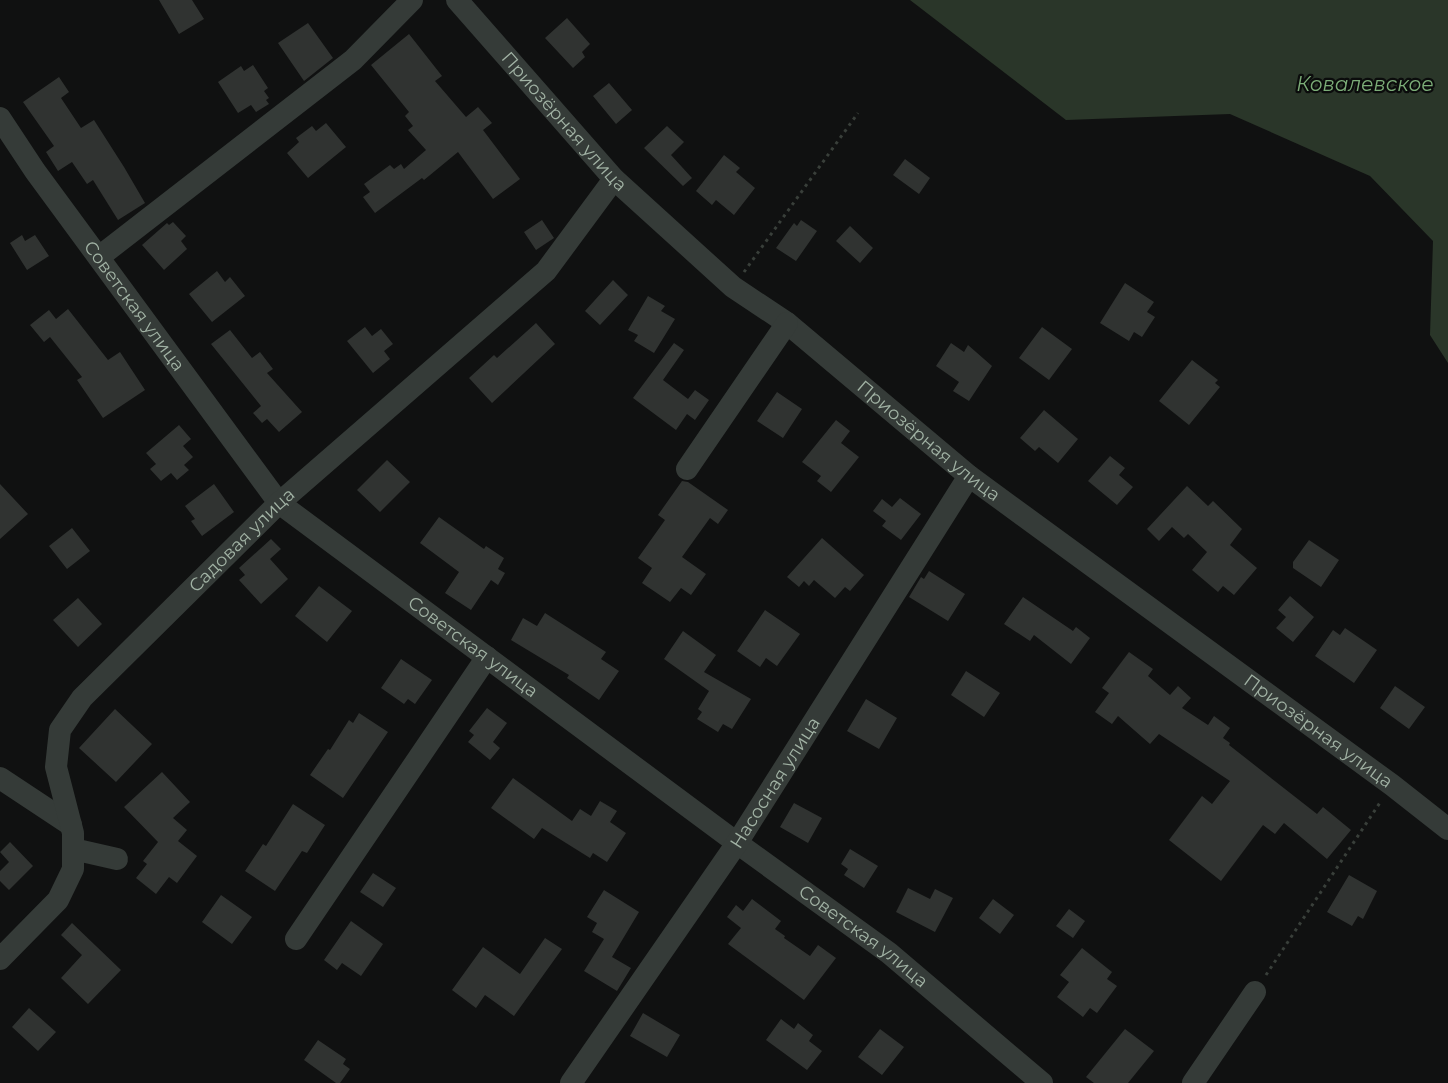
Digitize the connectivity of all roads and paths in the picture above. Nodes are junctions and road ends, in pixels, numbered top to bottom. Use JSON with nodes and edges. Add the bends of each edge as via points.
{"nodes":[{"id":1,"x":412,"y":0,"type":"edge"},
{"id":2,"x":457,"y":0,"type":"edge"},
{"id":3,"x":858,"y":112,"type":"dead end"},
{"id":4,"x":0,"y":118,"type":"edge"},
{"id":5,"x":614,"y":179,"type":"junction"},
{"id":6,"x":99,"y":257,"type":"junction"},
{"id":7,"x":733,"y":288,"type":"junction"},
{"id":8,"x":787,"y":323,"type":"junction"},
{"id":9,"x":687,"y":469,"type":"dead end"},
{"id":10,"x":969,"y":476,"type":"junction"},
{"id":11,"x":279,"y":503,"type":"junction"},
{"id":12,"x":487,"y":657,"type":"junction"},
{"id":13,"x":0,"y":778,"type":"edge"},
{"id":14,"x":1392,"y":785,"type":"junction"},
{"id":15,"x":71,"y":825,"type":"junction"},
{"id":16,"x":1448,"y":829,"type":"edge"},
{"id":17,"x":737,"y":843,"type":"junction"},
{"id":18,"x":73,"y":849,"type":"junction"},
{"id":19,"x":117,"y":859,"type":"dead end"},
{"id":20,"x":296,"y":939,"type":"dead end"},
{"id":21,"x":0,"y":959,"type":"edge"},
{"id":22,"x":1255,"y":992,"type":"joint"},
{"id":23,"x":571,"y":1083,"type":"edge"},
{"id":24,"x":1042,"y":1083,"type":"edge"},
{"id":25,"x":1193,"y":1083,"type":"edge"}],
"edges":[{"from":1,"to":6,"type":"street","via":[[353,60]]},
{"from":2,"to":5,"type":"street","name":"Приозёрная улица"},
{"from":3,"to":7,"type":"path"},
{"from":4,"to":6,"type":"street","name":"Советская улица"},
{"from":5,"to":7,"type":"street","name":"Приозёрная улица"},
{"from":5,"to":11,"type":"street","name":"Садовая улица","via":[[546,271]]},
{"from":6,"to":11,"type":"street","name":"Советская улица"},
{"from":7,"to":8,"type":"street","name":"Приозёрная улица"},
{"from":8,"to":9,"type":"street"},
{"from":8,"to":10,"type":"street","name":"Приозёрная улица"},
{"from":10,"to":14,"type":"street","name":"Приозёрная улица"},
{"from":10,"to":17,"type":"street","name":"Насосная улица"},
{"from":11,"to":12,"type":"street","name":"Советская улица"},
{"from":11,"to":15,"type":"street","name":"Садовая улица","via":[[82,698],[60,730],[56,767]]},
{"from":12,"to":17,"type":"street","name":"Советская улица"},
{"from":12,"to":20,"type":"street"},
{"from":13,"to":15,"type":"street"},
{"from":14,"to":16,"type":"street","name":"Приозёрная улица"},
{"from":14,"to":22,"type":"path"},
{"from":15,"to":18,"type":"street","name":"Садовая улица"},
{"from":17,"to":23,"type":"street","name":"Насосная улица"},
{"from":17,"to":24,"type":"street","name":"Советская улица","via":[[889,953]]},
{"from":18,"to":19,"type":"street"},
{"from":18,"to":21,"type":"street","name":"Садовая улица","via":[[73,869],[58,900]]},
{"from":22,"to":25,"type":"street"}]}
